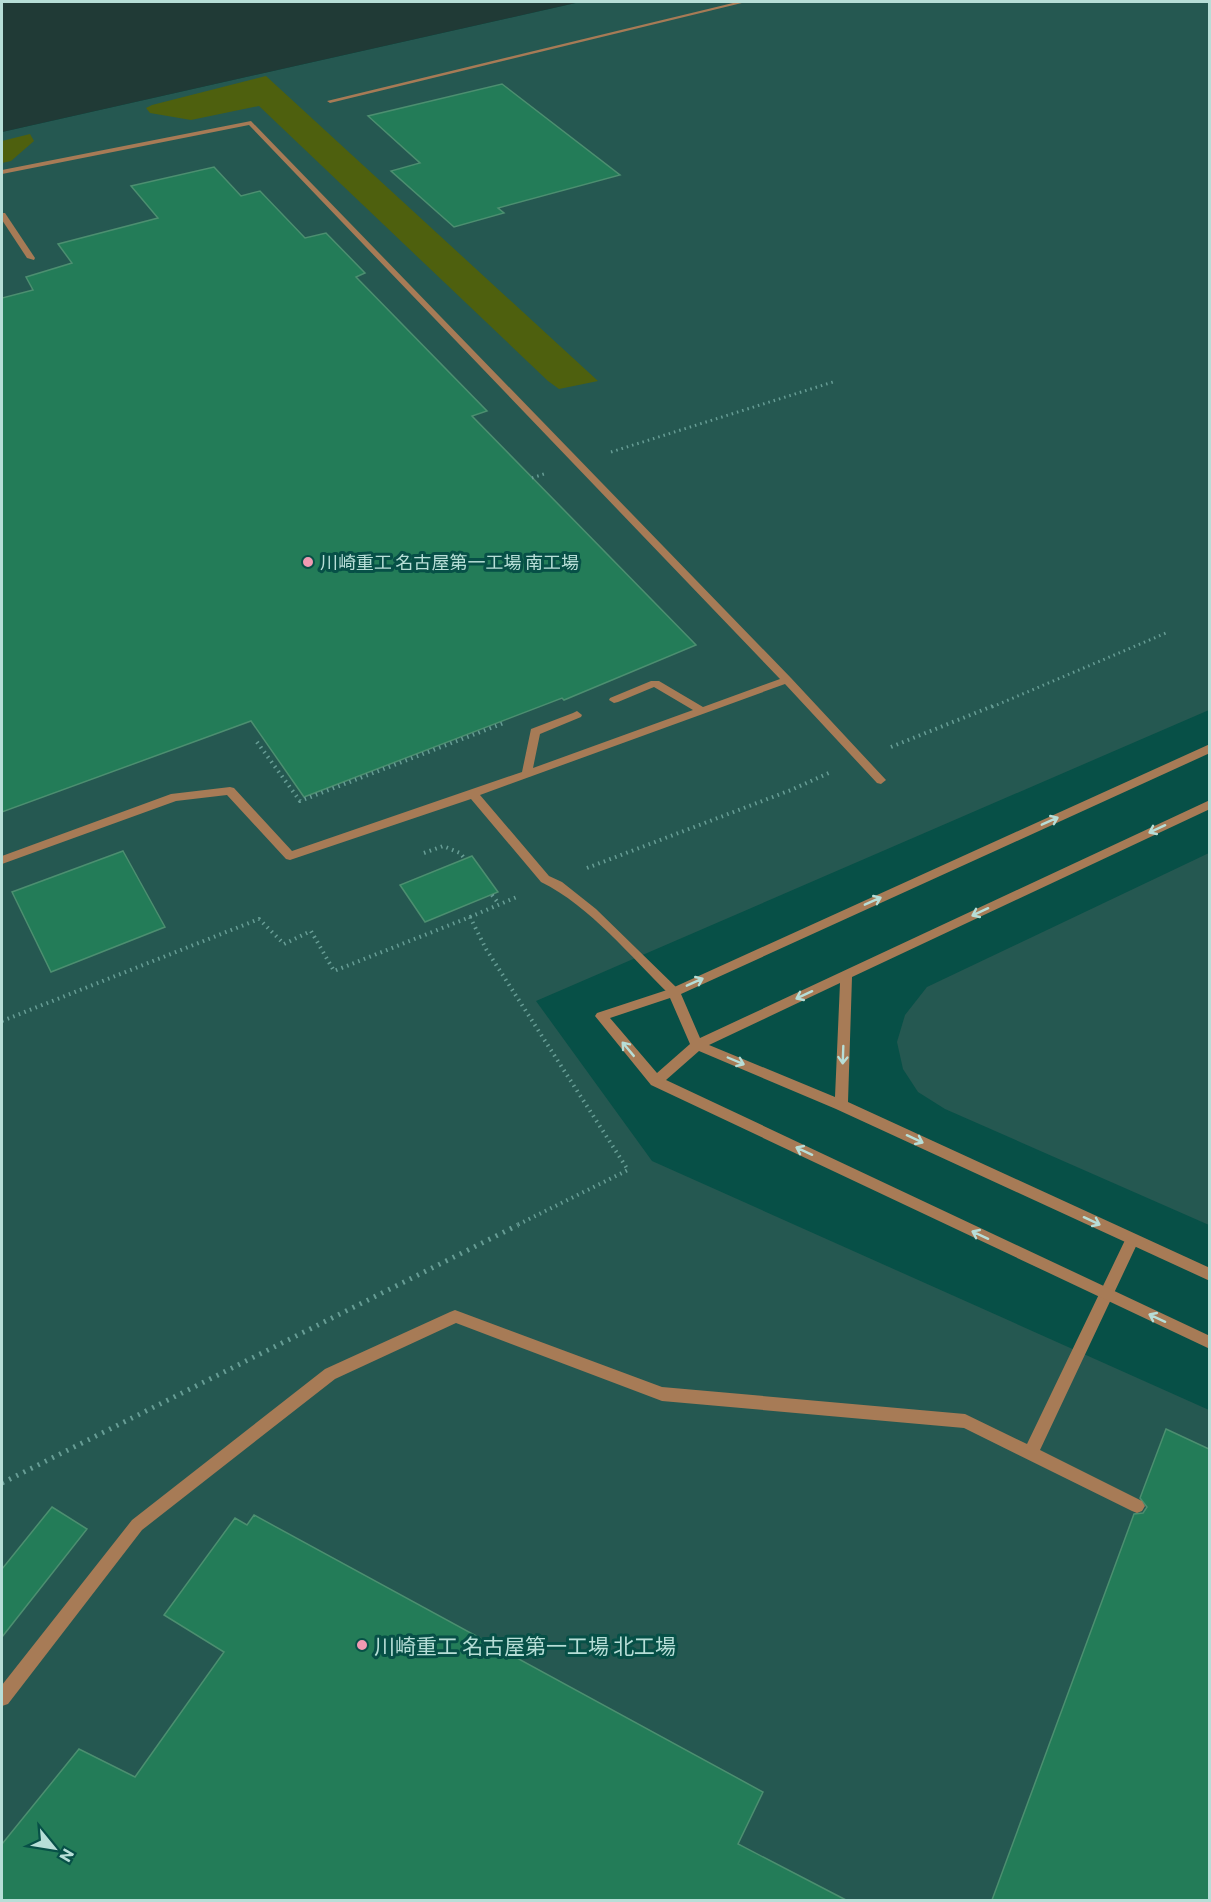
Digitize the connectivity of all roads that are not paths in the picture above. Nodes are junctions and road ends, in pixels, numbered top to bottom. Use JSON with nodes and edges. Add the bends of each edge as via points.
{"nodes":[{"id":1,"x":743,"y":2,"type":"edge"},
{"id":2,"x":330,"y":101,"type":"dead end"},
{"id":3,"x":2,"y":172,"type":"edge"},
{"id":4,"x":2,"y":215,"type":"edge"},
{"id":5,"x":31,"y":258,"type":"dead end"},
{"id":6,"x":787,"y":680,"type":"junction"},
{"id":7,"x":614,"y":700,"type":"dead end"},
{"id":8,"x":702,"y":711,"type":"junction"},
{"id":9,"x":577,"y":715,"type":"dead end"},
{"id":10,"x":1209,"y":748,"type":"edge"},
{"id":11,"x":527,"y":773,"type":"junction"},
{"id":12,"x":881,"y":780,"type":"dead end"},
{"id":13,"x":473,"y":794,"type":"junction"},
{"id":14,"x":1209,"y":804,"type":"edge"},
{"id":15,"x":2,"y":860,"type":"edge"},
{"id":16,"x":846,"y":976,"type":"junction"},
{"id":17,"x":674,"y":992,"type":"junction"},
{"id":18,"x":697,"y":1045,"type":"junction"},
{"id":19,"x":656,"y":1082,"type":"junction"},
{"id":20,"x":841,"y":1105,"type":"junction"},
{"id":21,"x":1132,"y":1240,"type":"junction"},
{"id":22,"x":1209,"y":1275,"type":"edge"},
{"id":23,"x":1106,"y":1294,"type":"junction"},
{"id":24,"x":1209,"y":1343,"type":"edge"},
{"id":25,"x":1031,"y":1453,"type":"junction"},
{"id":26,"x":1137,"y":1506,"type":"dead end"},
{"id":27,"x":2,"y":1698,"type":"edge"}],
"edges":[{"from":1,"to":2,"type":"street"},
{"from":3,"to":6,"type":"street","via":[[250,123]]},
{"from":4,"to":5,"type":"street"},
{"from":6,"to":8,"type":"street"},
{"from":6,"to":12,"type":"street"},
{"from":7,"to":8,"type":"street","via":[[655,683]]},
{"from":8,"to":11,"type":"street"},
{"from":9,"to":11,"type":"street","via":[[535,732]]},
{"from":17,"to":10,"type":"street","one_way":true},
{"from":11,"to":13,"type":"street"},
{"from":13,"to":15,"type":"street","via":[[290,856],[230,791],[175,797]]},
{"from":13,"to":17,"type":"street","via":[[545,879],[582,905]]},
{"from":14,"to":16,"type":"street","one_way":true},
{"from":16,"to":18,"type":"street","one_way":true},
{"from":16,"to":20,"type":"street","one_way":true},
{"from":17,"to":18,"type":"street"},
{"from":19,"to":17,"type":"street","one_way":true,"via":[[601,1016]]},
{"from":18,"to":19,"type":"street"},
{"from":18,"to":20,"type":"street","one_way":true},
{"from":23,"to":19,"type":"street","one_way":true},
{"from":20,"to":21,"type":"street","one_way":true},
{"from":21,"to":22,"type":"street"},
{"from":21,"to":23,"type":"street"},
{"from":24,"to":23,"type":"street","one_way":true},
{"from":23,"to":25,"type":"street"},
{"from":25,"to":26,"type":"street"},
{"from":25,"to":27,"type":"street","via":[[965,1421],[662,1394],[455,1316],[330,1374],[137,1525]]}]}
